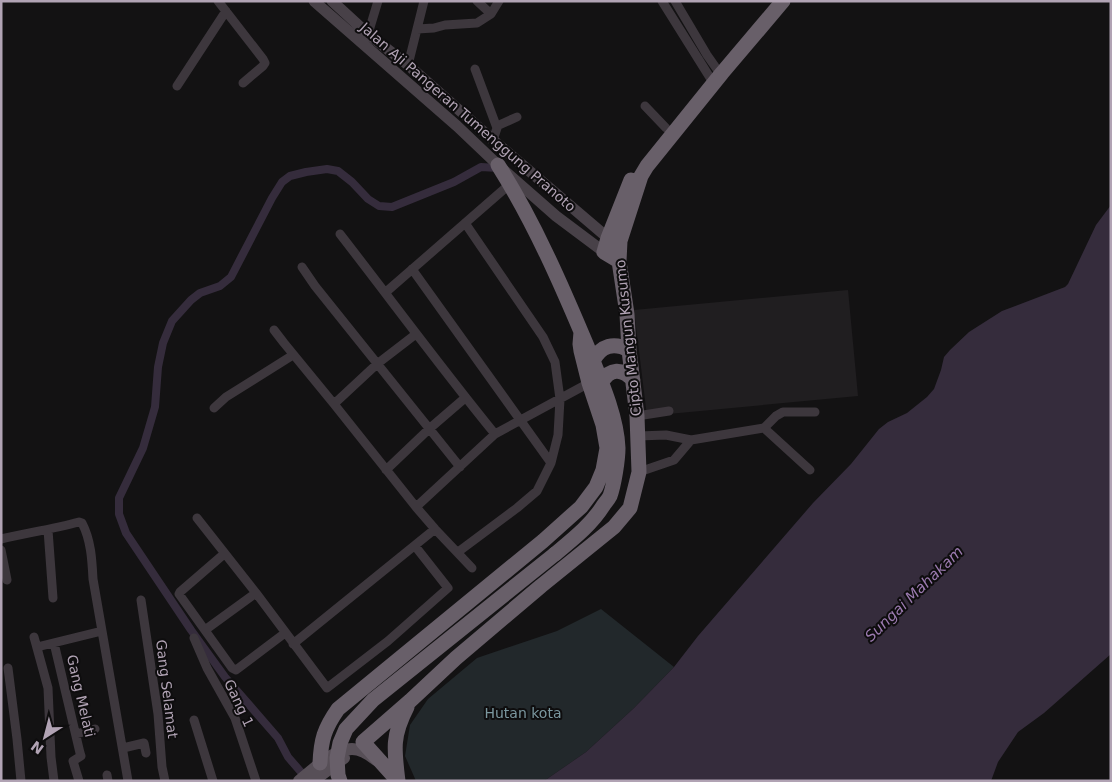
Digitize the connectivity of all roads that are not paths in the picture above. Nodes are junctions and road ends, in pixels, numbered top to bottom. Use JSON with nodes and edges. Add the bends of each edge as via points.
{"nodes":[{"id":1,"x":218,"y":1,"type":"edge"},
{"id":2,"x":314,"y":1,"type":"edge"},
{"id":3,"x":332,"y":1,"type":"edge"},
{"id":4,"x":378,"y":1,"type":"edge"},
{"id":5,"x":424,"y":1,"type":"edge"},
{"id":6,"x":477,"y":1,"type":"edge"},
{"id":7,"x":499,"y":1,"type":"edge"},
{"id":8,"x":662,"y":1,"type":"edge"},
{"id":9,"x":675,"y":1,"type":"edge"},
{"id":10,"x":773,"y":1,"type":"edge"},
{"id":11,"x":784,"y":1,"type":"edge"},
{"id":12,"x":226,"y":11,"type":"junction"},
{"id":13,"x":491,"y":14,"type":"junction"},
{"id":14,"x":417,"y":29,"type":"junction"},
{"id":15,"x":368,"y":34,"type":"junction"},
{"id":16,"x":408,"y":65,"type":"junction"},
{"id":17,"x":475,"y":69,"type":"dead end"},
{"id":18,"x":715,"y":76,"type":"junction"},
{"id":19,"x":242,"y":83,"type":"dead end"},
{"id":20,"x":176,"y":86,"type":"dead end"},
{"id":21,"x":645,"y":106,"type":"dead end"},
{"id":22,"x":466,"y":116,"type":"junction"},
{"id":23,"x":517,"y":117,"type":"dead end"},
{"id":24,"x":457,"y":126,"type":"junction"},
{"id":25,"x":497,"y":126,"type":"junction"},
{"id":26,"x":666,"y":128,"type":"junction"},
{"id":27,"x":493,"y":140,"type":"junction"},
{"id":28,"x":498,"y":166,"type":"junction"},
{"id":29,"x":510,"y":184,"type":"junction"},
{"id":30,"x":465,"y":223,"type":"junction"},
{"id":31,"x":340,"y":234,"type":"dead end"},
{"id":32,"x":611,"y":243,"type":"junction"},
{"id":33,"x":302,"y":267,"type":"dead end"},
{"id":34,"x":412,"y":269,"type":"junction"},
{"id":35,"x":386,"y":292,"type":"junction"},
{"id":36,"x":274,"y":330,"type":"dead end"},
{"id":37,"x":581,"y":332,"type":"junction"},
{"id":38,"x":416,"y":334,"type":"junction"},
{"id":39,"x":630,"y":350,"type":"junction"},
{"id":40,"x":293,"y":355,"type":"junction"},
{"id":41,"x":593,"y":361,"type":"junction"},
{"id":42,"x":377,"y":364,"type":"junction"},
{"id":43,"x":633,"y":380,"type":"junction"},
{"id":44,"x":596,"y":383,"type":"junction"},
{"id":45,"x":465,"y":398,"type":"junction"},
{"id":46,"x":560,"y":400,"type":"junction"},
{"id":47,"x":334,"y":404,"type":"junction"},
{"id":48,"x":214,"y":408,"type":"dead end"},
{"id":49,"x":668,"y":411,"type":"dead end"},
{"id":50,"x":815,"y":412,"type":"dead end"},
{"id":51,"x":637,"y":416,"type":"junction"},
{"id":52,"x":521,"y":420,"type":"junction"},
{"id":53,"x":764,"y":428,"type":"junction"},
{"id":54,"x":428,"y":429,"type":"junction"},
{"id":55,"x":495,"y":434,"type":"junction"},
{"id":56,"x":638,"y":436,"type":"junction"},
{"id":57,"x":691,"y":440,"type":"junction"},
{"id":58,"x":551,"y":463,"type":"junction"},
{"id":59,"x":460,"y":467,"type":"junction"},
{"id":60,"x":386,"y":470,"type":"junction"},
{"id":61,"x":810,"y":470,"type":"dead end"},
{"id":62,"x":639,"y":472,"type":"junction"},
{"id":63,"x":416,"y":507,"type":"junction"},
{"id":64,"x":197,"y":518,"type":"dead end"},
{"id":65,"x":435,"y":529,"type":"junction"},
{"id":66,"x":48,"y":530,"type":"junction"},
{"id":67,"x":1,"y":539,"type":"edge"},
{"id":68,"x":415,"y":546,"type":"junction"},
{"id":69,"x":1,"y":550,"type":"edge"},
{"id":70,"x":458,"y":552,"type":"junction"},
{"id":71,"x":224,"y":554,"type":"junction"},
{"id":72,"x":472,"y":568,"type":"dead end"},
{"id":73,"x":7,"y":580,"type":"dead end"},
{"id":74,"x":256,"y":593,"type":"junction"},
{"id":75,"x":53,"y":598,"type":"dead end"},
{"id":76,"x":141,"y":600,"type":"dead end"},
{"id":77,"x":205,"y":630,"type":"junction"},
{"id":78,"x":102,"y":631,"type":"junction"},
{"id":79,"x":285,"y":633,"type":"junction"},
{"id":80,"x":34,"y":637,"type":"dead end"},
{"id":81,"x":194,"y":638,"type":"dead end"},
{"id":82,"x":54,"y":643,"type":"junction"},
{"id":83,"x":293,"y":644,"type":"junction"},
{"id":84,"x":37,"y":647,"type":"junction"},
{"id":85,"x":8,"y":668,"type":"dead end"},
{"id":86,"x":410,"y":701,"type":"junction"},
{"id":87,"x":194,"y":720,"type":"dead end"},
{"id":88,"x":95,"y":729,"type":"dead end"},
{"id":89,"x":76,"y":734,"type":"junction"},
{"id":90,"x":360,"y":746,"type":"junction"},
{"id":91,"x":123,"y":748,"type":"junction"},
{"id":92,"x":146,"y":752,"type":"dead end"},
{"id":93,"x":320,"y":763,"type":"junction"},
{"id":94,"x":21,"y":781,"type":"edge"},
{"id":95,"x":54,"y":781,"type":"edge"},
{"id":96,"x":79,"y":781,"type":"edge"},
{"id":97,"x":128,"y":781,"type":"edge"},
{"id":98,"x":166,"y":781,"type":"edge"},
{"id":99,"x":213,"y":781,"type":"edge"},
{"id":100,"x":256,"y":781,"type":"edge"},
{"id":101,"x":299,"y":781,"type":"edge"},
{"id":102,"x":313,"y":781,"type":"edge"},
{"id":103,"x":340,"y":781,"type":"edge"},
{"id":104,"x":398,"y":781,"type":"edge"}],
"edges":[{"from":1,"to":12,"type":"street"},
{"from":2,"to":24,"type":"main road","name":"Jalan Aji Pangeran Tumenggung Pranoto"},
{"from":3,"to":15,"type":"main road","name":"Jalan Aji Pangeran Tumenggung Pranoto"},
{"from":4,"to":15,"type":"street"},
{"from":5,"to":14,"type":"street"},
{"from":6,"to":13,"type":"street"},
{"from":7,"to":13,"type":"street"},
{"from":8,"to":18,"type":"street"},
{"from":9,"to":18,"type":"street"},
{"from":10,"to":18,"type":"highway","name":"Cipto Mangun Kusumo"},
{"from":11,"to":18,"type":"highway","name":"Cipto Mangun Kusumo"},
{"from":12,"to":19,"type":"street","via":[[265,63]]},
{"from":12,"to":20,"type":"street"},
{"from":13,"to":14,"type":"street","via":[[477,23]]},
{"from":14,"to":16,"type":"street"},
{"from":15,"to":16,"type":"main road","name":"Jalan Aji Pangeran Tumenggung Pranoto"},
{"from":16,"to":22,"type":"main road","name":"Jalan Aji Pangeran Tumenggung Pranoto"},
{"from":17,"to":25,"type":"street"},
{"from":18,"to":26,"type":"highway","name":"Cipto Mangun Kusumo"},
{"from":18,"to":32,"type":"highway","name":"Cipto Mangun Kusumo","via":[[647,166]]},
{"from":21,"to":26,"type":"street"},
{"from":22,"to":24,"type":"main road"},
{"from":22,"to":27,"type":"main road","name":"Jalan Aji Pangeran Tumenggung Pranoto"},
{"from":23,"to":25,"type":"street"},
{"from":24,"to":28,"type":"main road","name":"Jalan Aji Pangeran Tumenggung Pranoto"},
{"from":25,"to":27,"type":"street"},
{"from":26,"to":32,"type":"highway","name":"Cipto Mangun Kusumo","via":[[642,158],[629,183]]},
{"from":27,"to":32,"type":"main road","name":"Jalan Aji Pangeran Tumenggung Pranoto"},
{"from":28,"to":29,"type":"highway"},
{"from":28,"to":32,"type":"main road","name":"Jalan Aji Pangeran Tumenggung Pranoto","via":[[556,216]]},
{"from":29,"to":30,"type":"street"},
{"from":29,"to":37,"type":"highway","via":[[530,218]]},
{"from":30,"to":34,"type":"street"},
{"from":30,"to":46,"type":"street","via":[[543,337],[554,362]]},
{"from":31,"to":35,"type":"street"},
{"from":32,"to":39,"type":"highway","name":"Cipto Mangun Kusumo","via":[[619,261]]},
{"from":33,"to":42,"type":"street"},
{"from":34,"to":35,"type":"street"},
{"from":34,"to":52,"type":"street"},
{"from":35,"to":38,"type":"street"},
{"from":36,"to":40,"type":"street"},
{"from":37,"to":41,"type":"highway"},
{"from":37,"to":44,"type":"highway","via":[[581,351]]},
{"from":38,"to":42,"type":"street"},
{"from":38,"to":45,"type":"street"},
{"from":39,"to":41,"type":"highway","via":[[608,346],[596,354]]},
{"from":39,"to":43,"type":"highway","name":"Cipto Mangun Kusumo"},
{"from":40,"to":47,"type":"street"},
{"from":40,"to":48,"type":"street"},
{"from":41,"to":44,"type":"highway"},
{"from":42,"to":47,"type":"street"},
{"from":42,"to":54,"type":"street"},
{"from":43,"to":44,"type":"highway","via":[[629,375],[616,371]]},
{"from":43,"to":51,"type":"highway","name":"Cipto Mangun Kusumo"},
{"from":44,"to":46,"type":"street"},
{"from":44,"to":93,"type":"highway","via":[[607,448],[604,470],[596,487],[581,507],[543,540],[338,709],[324,735]]},
{"from":44,"to":103,"type":"highway","bridge":true,"via":[[614,423],[618,448],[610,497],[578,535],[373,700],[346,729],[340,743],[337,758]]},
{"from":45,"to":54,"type":"street"},
{"from":45,"to":55,"type":"street"},
{"from":46,"to":52,"type":"street"},
{"from":46,"to":58,"type":"street","via":[[558,435]]},
{"from":47,"to":60,"type":"street"},
{"from":49,"to":51,"type":"street"},
{"from":50,"to":53,"type":"street","via":[[783,412]]},
{"from":51,"to":56,"type":"highway","name":"Cipto Mangun Kusumo"},
{"from":52,"to":55,"type":"street"},
{"from":52,"to":58,"type":"street"},
{"from":53,"to":57,"type":"street"},
{"from":53,"to":61,"type":"street"},
{"from":54,"to":59,"type":"street"},
{"from":54,"to":60,"type":"street"},
{"from":55,"to":59,"type":"street"},
{"from":56,"to":57,"type":"street","via":[[666,435]]},
{"from":56,"to":62,"type":"highway","name":"Cipto Mangun Kusumo"},
{"from":57,"to":62,"type":"street","via":[[674,460]]},
{"from":58,"to":70,"type":"street","via":[[536,491]]},
{"from":59,"to":63,"type":"street"},
{"from":60,"to":63,"type":"street"},
{"from":62,"to":86,"type":"highway","name":"Cipto Mangun Kusumo","via":[[630,508],[614,527],[456,658]]},
{"from":63,"to":65,"type":"street"},
{"from":64,"to":71,"type":"street"},
{"from":65,"to":68,"type":"street"},
{"from":65,"to":70,"type":"street"},
{"from":66,"to":67,"type":"street"},
{"from":66,"to":75,"type":"street"},
{"from":66,"to":78,"type":"street","via":[[79,522],[86,530]]},
{"from":68,"to":83,"type":"street"},
{"from":68,"to":83,"type":"street","via":[[448,588],[388,641],[327,688]]},
{"from":69,"to":73,"type":"street"},
{"from":70,"to":72,"type":"street"},
{"from":71,"to":74,"type":"street"},
{"from":71,"to":77,"type":"street","via":[[179,594]]},
{"from":74,"to":77,"type":"street"},
{"from":74,"to":79,"type":"street"},
{"from":76,"to":98,"type":"street","name":"Gang Selamat"},
{"from":77,"to":79,"type":"street","via":[[236,670]]},
{"from":78,"to":82,"type":"street"},
{"from":78,"to":91,"type":"street"},
{"from":79,"to":83,"type":"street"},
{"from":80,"to":84,"type":"street"},
{"from":81,"to":100,"type":"street","name":"Gang 1","via":[[234,718]]},
{"from":82,"to":84,"type":"street"},
{"from":82,"to":89,"type":"street","name":"Gang Melati"},
{"from":84,"to":95,"type":"street","via":[[48,688]]},
{"from":85,"to":94,"type":"street"},
{"from":86,"to":90,"type":"highway","name":"Cipto Mangun Kusumo"},
{"from":86,"to":104,"type":"highway","via":[[396,735]]},
{"from":87,"to":99,"type":"street"},
{"from":88,"to":89,"type":"street"},
{"from":89,"to":96,"type":"street","name":"Gang Melati","via":[[81,756],[73,761]]},
{"from":90,"to":93,"type":"main road"},
{"from":90,"to":102,"type":"main road"},
{"from":90,"to":104,"type":"highway"},
{"from":91,"to":92,"type":"street","via":[[144,743]]},
{"from":91,"to":97,"type":"street"},
{"from":93,"to":101,"type":"main road"}]}
